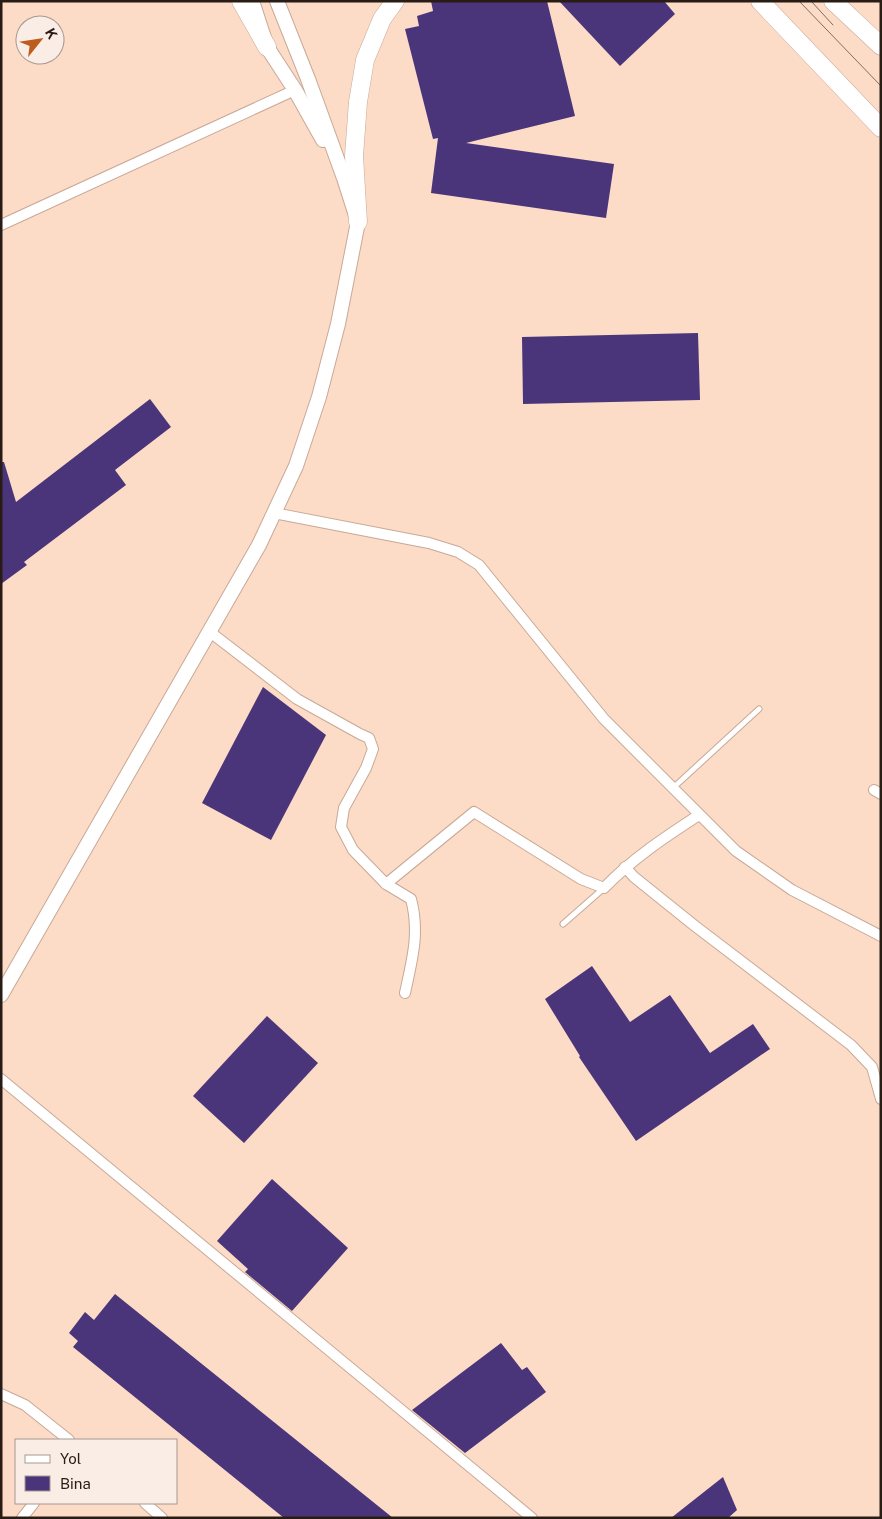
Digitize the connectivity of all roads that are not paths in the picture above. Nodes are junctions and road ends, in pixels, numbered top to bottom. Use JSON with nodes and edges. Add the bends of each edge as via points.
{"nodes":[{"id":1,"x":241,"y":1,"type":"edge"},
{"id":2,"x":252,"y":1,"type":"edge"},
{"id":3,"x":276,"y":1,"type":"edge"},
{"id":4,"x":395,"y":1,"type":"edge"},
{"id":5,"x":752,"y":1,"type":"edge"},
{"id":6,"x":760,"y":1,"type":"edge"},
{"id":7,"x":833,"y":1,"type":"edge"},
{"id":8,"x":851,"y":1,"type":"edge"},
{"id":9,"x":790,"y":32,"type":"junction"},
{"id":10,"x":881,"y":38,"type":"edge"},
{"id":11,"x":881,"y":46,"type":"edge"},
{"id":12,"x":267,"y":47,"type":"junction"},
{"id":13,"x":295,"y":90,"type":"junction"},
{"id":14,"x":881,"y":128,"type":"edge"},
{"id":15,"x":344,"y":178,"type":"junction"},
{"id":16,"x":358,"y":222,"type":"junction"},
{"id":17,"x":1,"y":224,"type":"edge"},
{"id":18,"x":274,"y":513,"type":"junction"},
{"id":19,"x":210,"y":632,"type":"junction"},
{"id":20,"x":759,"y":709,"type":"dead end"},
{"id":21,"x":673,"y":788,"type":"junction"},
{"id":22,"x":699,"y":814,"type":"junction"},
{"id":23,"x":625,"y":867,"type":"junction"},
{"id":24,"x":386,"y":884,"type":"junction"},
{"id":25,"x":604,"y":888,"type":"junction"},
{"id":26,"x":562,"y":924,"type":"dead end"},
{"id":27,"x":881,"y":936,"type":"edge"},
{"id":28,"x":405,"y":993,"type":"dead end"},
{"id":29,"x":1,"y":995,"type":"edge"},
{"id":30,"x":1,"y":1079,"type":"edge"},
{"id":31,"x":879,"y":1079,"type":"edge"},
{"id":32,"x":881,"y":1099,"type":"edge"},
{"id":33,"x":1,"y":1394,"type":"edge"},
{"id":34,"x":67,"y":1439,"type":"edge"},
{"id":35,"x":33,"y":1504,"type":"edge"},
{"id":36,"x":146,"y":1504,"type":"edge"},
{"id":37,"x":22,"y":1518,"type":"edge"},
{"id":38,"x":162,"y":1518,"type":"edge"},
{"id":39,"x":532,"y":1518,"type":"edge"}],
"edges":[{"from":1,"to":12,"type":"highway"},
{"from":2,"to":12,"type":"street"},
{"from":3,"to":15,"type":"street"},
{"from":4,"to":16,"type":"highway","via":[[382,19],[365,60],[354,156]]},
{"from":5,"to":9,"type":"highway"},
{"from":6,"to":9,"type":"highway"},
{"from":7,"to":11,"type":"highway"},
{"from":8,"to":10,"type":"highway"},
{"from":9,"to":14,"type":"highway"},
{"from":12,"to":13,"type":"street"},
{"from":13,"to":15,"type":"street"},
{"from":13,"to":17,"type":"street"},
{"from":15,"to":16,"type":"street"},
{"from":16,"to":18,"type":"street","via":[[338,324],[319,397],[296,466]]},
{"from":18,"to":19,"type":"street","via":[[260,545]]},
{"from":18,"to":21,"type":"street","via":[[429,543],[458,552],[479,566],[604,719]]},
{"from":19,"to":24,"type":"street","via":[[297,699],[369,738],[374,749],[344,808],[342,827],[353,850]]},
{"from":19,"to":29,"type":"street"},
{"from":20,"to":21,"type":"lane"},
{"from":21,"to":22,"type":"street"},
{"from":22,"to":23,"type":"street"},
{"from":22,"to":27,"type":"street","via":[[736,851],[792,890]]},
{"from":23,"to":25,"type":"street"},
{"from":23,"to":31,"type":"street","via":[[695,926],[851,1045]]},
{"from":24,"to":25,"type":"street","via":[[474,812],[581,879]]},
{"from":24,"to":28,"type":"street","via":[[412,899],[416,916],[416,942]]},
{"from":25,"to":26,"type":"lane"},
{"from":30,"to":39,"type":"street"},
{"from":31,"to":32,"type":"street"},
{"from":33,"to":34,"type":"street","via":[[24,1406]]},
{"from":35,"to":37,"type":"street"},
{"from":36,"to":38,"type":"street"}]}
